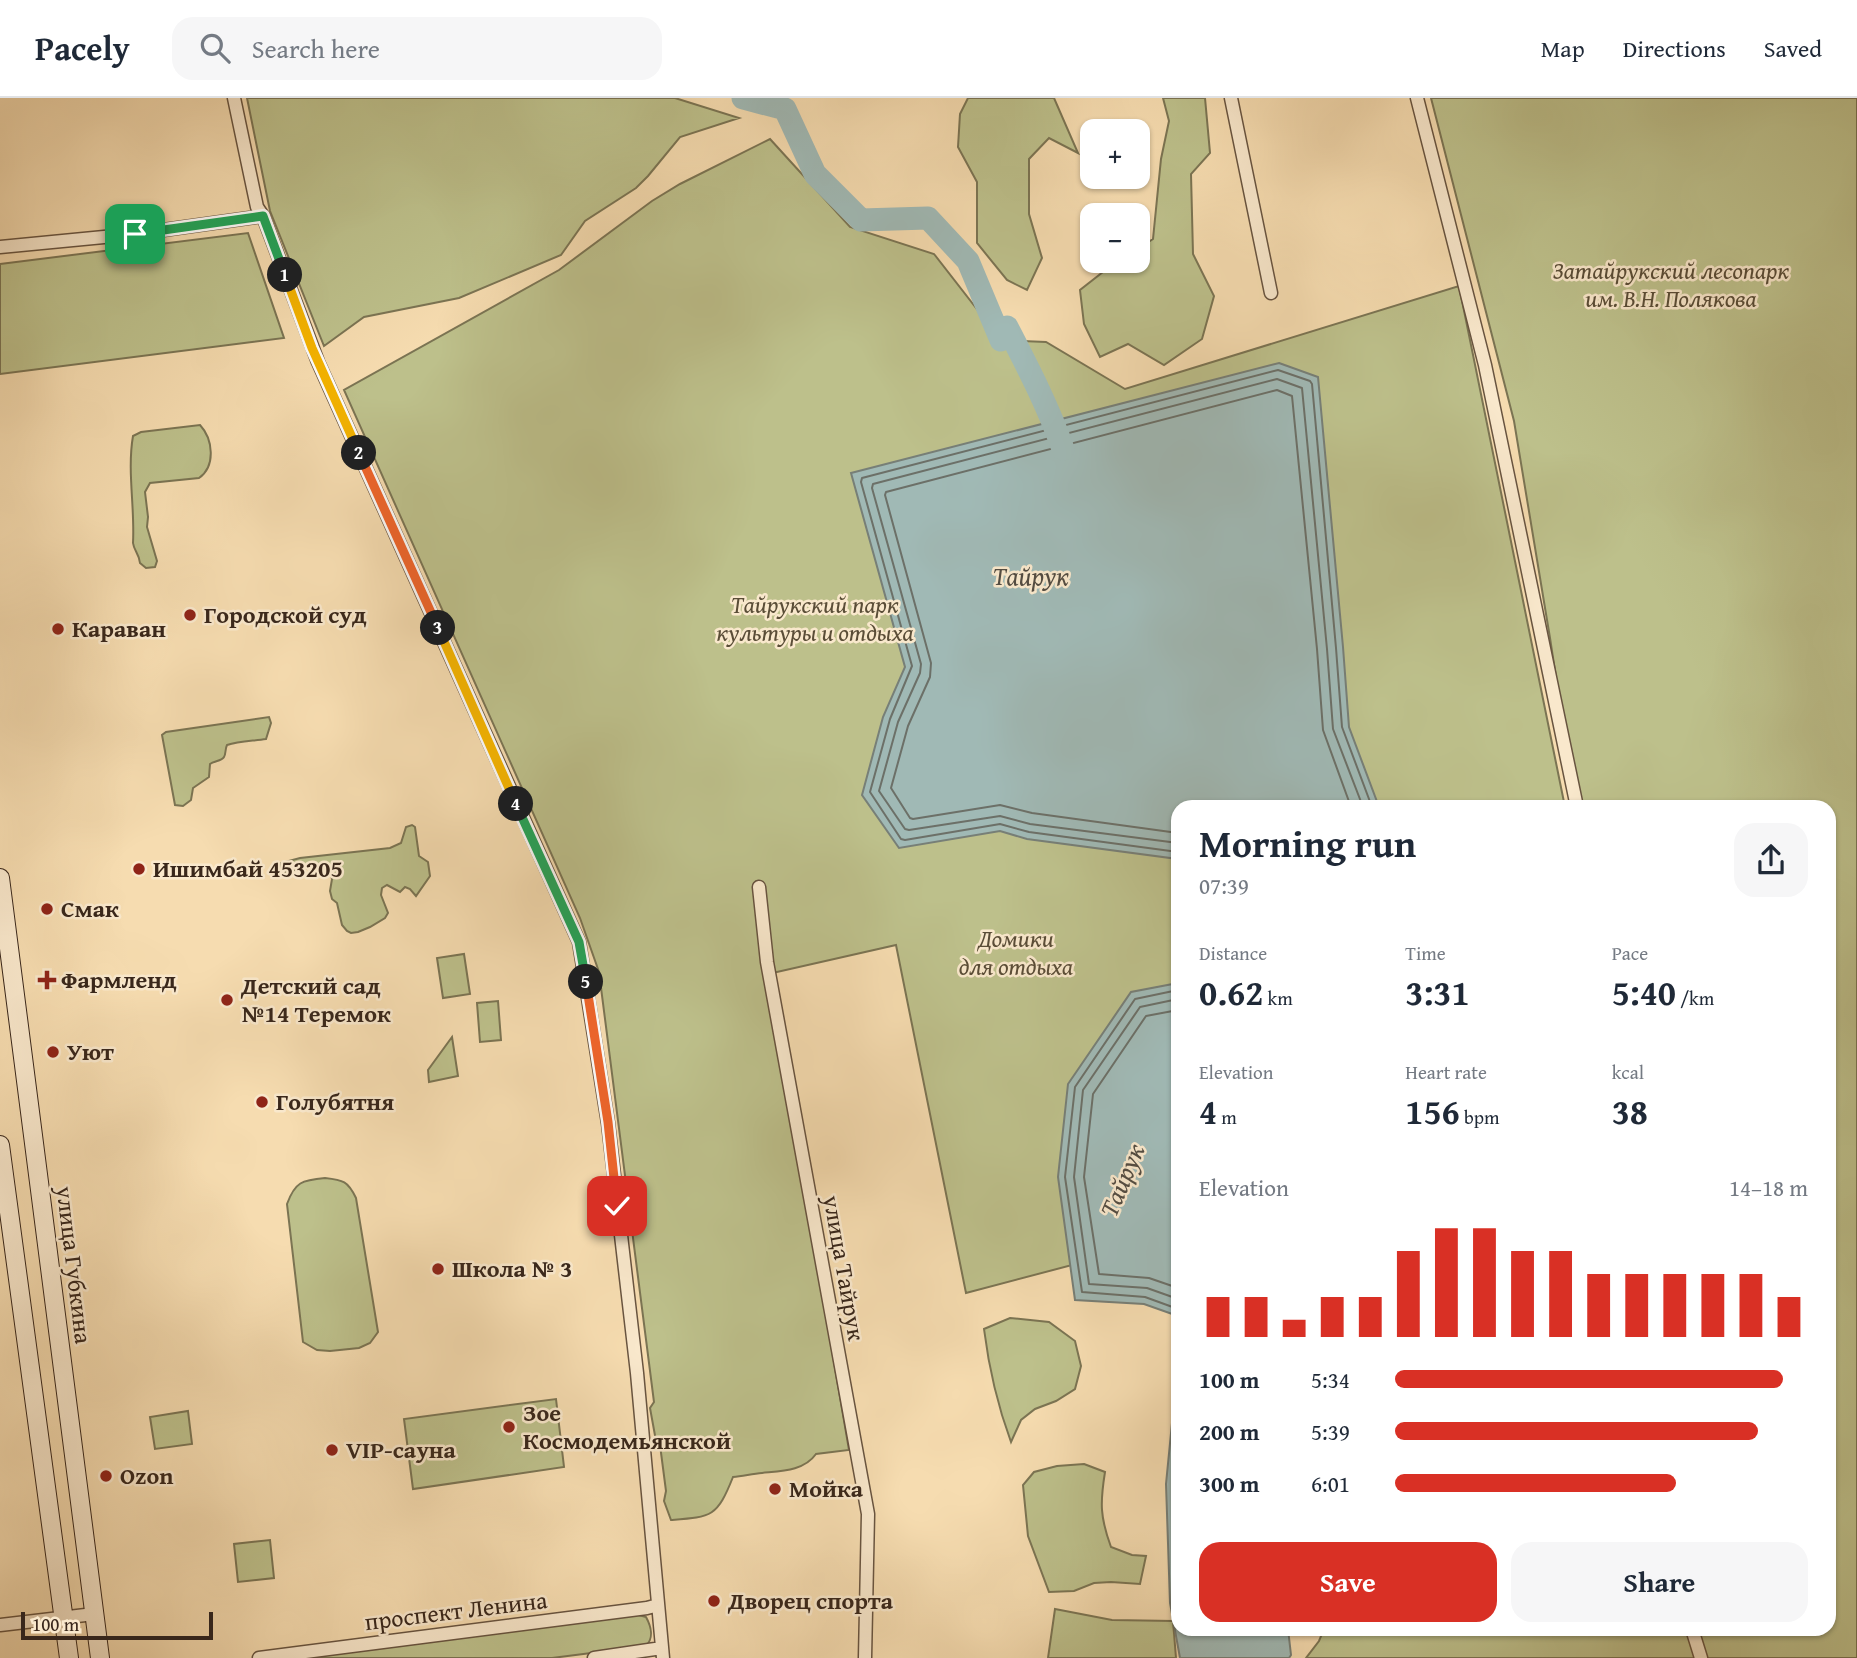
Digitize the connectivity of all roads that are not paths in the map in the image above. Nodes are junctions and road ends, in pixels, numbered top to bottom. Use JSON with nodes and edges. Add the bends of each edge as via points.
{"nodes":[{"id":1,"x":234,"y":98,"type":"edge"},
{"id":2,"x":1231,"y":98,"type":"edge"},
{"id":3,"x":1418,"y":98,"type":"edge"},
{"id":4,"x":263,"y":216,"type":"junction"},
{"id":5,"x":0,"y":247,"type":"edge"},
{"id":6,"x":1271,"y":293,"type":"dead end"},
{"id":7,"x":1576,"y":800,"type":"edge"},
{"id":8,"x":0,"y":878,"type":"edge"},
{"id":9,"x":759,"y":887,"type":"dead end"},
{"id":10,"x":0,"y":1145,"type":"edge"},
{"id":11,"x":658,"y":1605,"type":"junction"},
{"id":12,"x":94,"y":1614,"type":"junction"},
{"id":13,"x":63,"y":1618,"type":"junction"},
{"id":14,"x":0,"y":1625,"type":"edge"},
{"id":15,"x":1694,"y":1636,"type":"edge"},
{"id":16,"x":663,"y":1653,"type":"edge"},
{"id":17,"x":69,"y":1658,"type":"edge"},
{"id":18,"x":100,"y":1658,"type":"edge"},
{"id":19,"x":259,"y":1658,"type":"edge"},
{"id":20,"x":594,"y":1658,"type":"edge"},
{"id":21,"x":865,"y":1658,"type":"edge"},
{"id":22,"x":1702,"y":1658,"type":"edge"}],
"edges":[{"from":1,"to":4,"type":"street","via":[[257,207]]},
{"from":2,"to":6,"type":"street"},
{"from":3,"to":7,"type":"street","via":[[1485,365]]},
{"from":4,"to":5,"type":"street"},
{"from":4,"to":11,"type":"street","via":[[318,362],[579,942],[608,1122]]},
{"from":8,"to":12,"type":"main road","name":"улица Губкина"},
{"from":9,"to":21,"type":"street","name":"улица Тайрук","via":[[767,962],[868,1514]]},
{"from":10,"to":13,"type":"main road"},
{"from":11,"to":16,"type":"street"},
{"from":11,"to":19,"type":"street","name":"проспект Ленина"},
{"from":12,"to":13,"type":"street"},
{"from":12,"to":18,"type":"main road","name":"улица Губкина"},
{"from":13,"to":14,"type":"street"},
{"from":13,"to":17,"type":"main road"},
{"from":15,"to":22,"type":"street"},
{"from":16,"to":20,"type":"street"}]}
